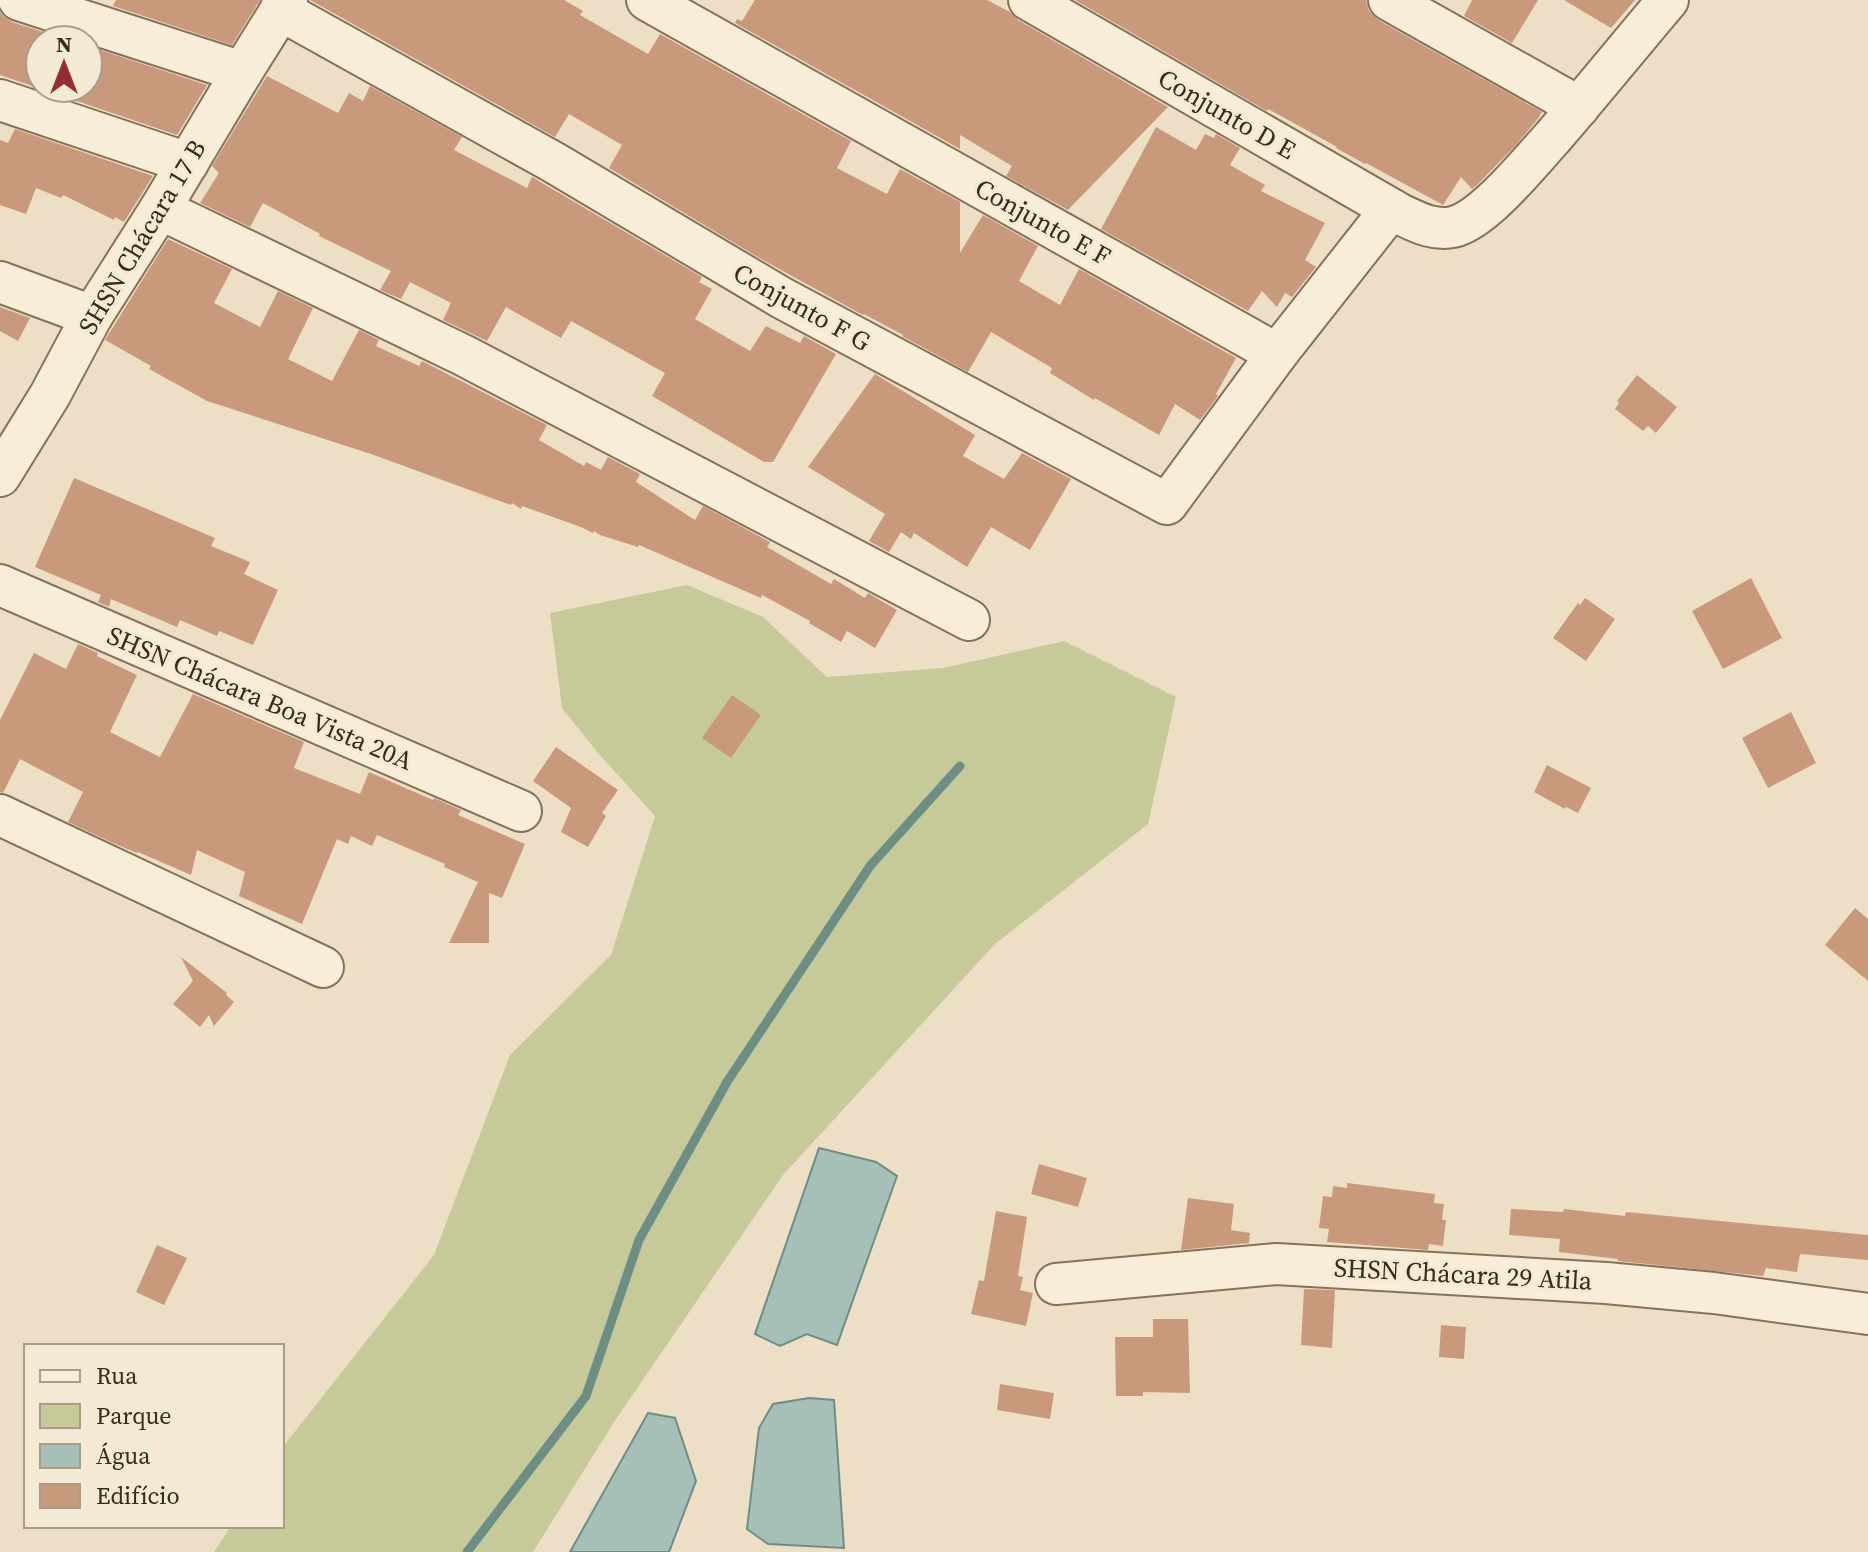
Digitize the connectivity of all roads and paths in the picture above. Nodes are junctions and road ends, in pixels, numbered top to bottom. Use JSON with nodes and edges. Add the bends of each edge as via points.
{"nodes":[{"id":1,"x":19,"y":0,"type":"edge"},
{"id":2,"x":647,"y":0,"type":"edge"},
{"id":3,"x":1029,"y":0,"type":"edge"},
{"id":4,"x":1389,"y":0,"type":"edge"},
{"id":5,"x":1668,"y":0,"type":"edge"},
{"id":6,"x":284,"y":5,"type":"edge"},
{"id":7,"x":242,"y":72,"type":"junction"},
{"id":8,"x":0,"y":100,"type":"edge"},
{"id":9,"x":1579,"y":107,"type":"junction"},
{"id":10,"x":188,"y":163,"type":"junction"},
{"id":11,"x":160,"y":209,"type":"junction"},
{"id":12,"x":1409,"y":218,"type":"junction"},
{"id":13,"x":0,"y":282,"type":"edge"},
{"id":14,"x":92,"y":316,"type":"junction"},
{"id":15,"x":1277,"y":354,"type":"junction"},
{"id":16,"x":0,"y":476,"type":"edge"},
{"id":17,"x":0,"y":585,"type":"edge"},
{"id":18,"x":969,"y":620,"type":"dead end"},
{"id":19,"x":521,"y":811,"type":"dead end"},
{"id":20,"x":0,"y":815,"type":"edge"},
{"id":21,"x":323,"y":967,"type":"dead end"},
{"id":22,"x":1056,"y":1284,"type":"dead end"},
{"id":23,"x":1868,"y":1314,"type":"edge"}],
"edges":[{"from":1,"to":7,"type":"street"},
{"from":2,"to":15,"type":"street","name":"Conjunto E F"},
{"from":3,"to":12,"type":"street","name":"Conjunto D E"},
{"from":4,"to":9,"type":"street"},
{"from":5,"to":9,"type":"street"},
{"from":6,"to":7,"type":"street","name":"SHSN Chácara 17 B"},
{"from":6,"to":15,"type":"street","name":"Conjunto F G","via":[[782,298],[1167,504]]},
{"from":7,"to":10,"type":"street","name":"SHSN Chácara 17 B"},
{"from":8,"to":10,"type":"street"},
{"from":9,"to":12,"type":"street","via":[[1514,181],[1469,220],[1438,228]]},
{"from":10,"to":11,"type":"street","name":"SHSN Chácara 17 B"},
{"from":11,"to":14,"type":"street","name":"SHSN Chácara 17 B"},
{"from":11,"to":18,"type":"street","via":[[463,355]]},
{"from":12,"to":15,"type":"street"},
{"from":13,"to":14,"type":"street"},
{"from":14,"to":16,"type":"street","name":"SHSN Chácara 17 B"},
{"from":17,"to":19,"type":"street","name":"SHSN Chácara Boa Vista 20A"},
{"from":20,"to":21,"type":"street"},
{"from":22,"to":23,"type":"street","name":"SHSN Chácara 29 Atila","via":[[1276,1264],[1606,1283]]}]}
